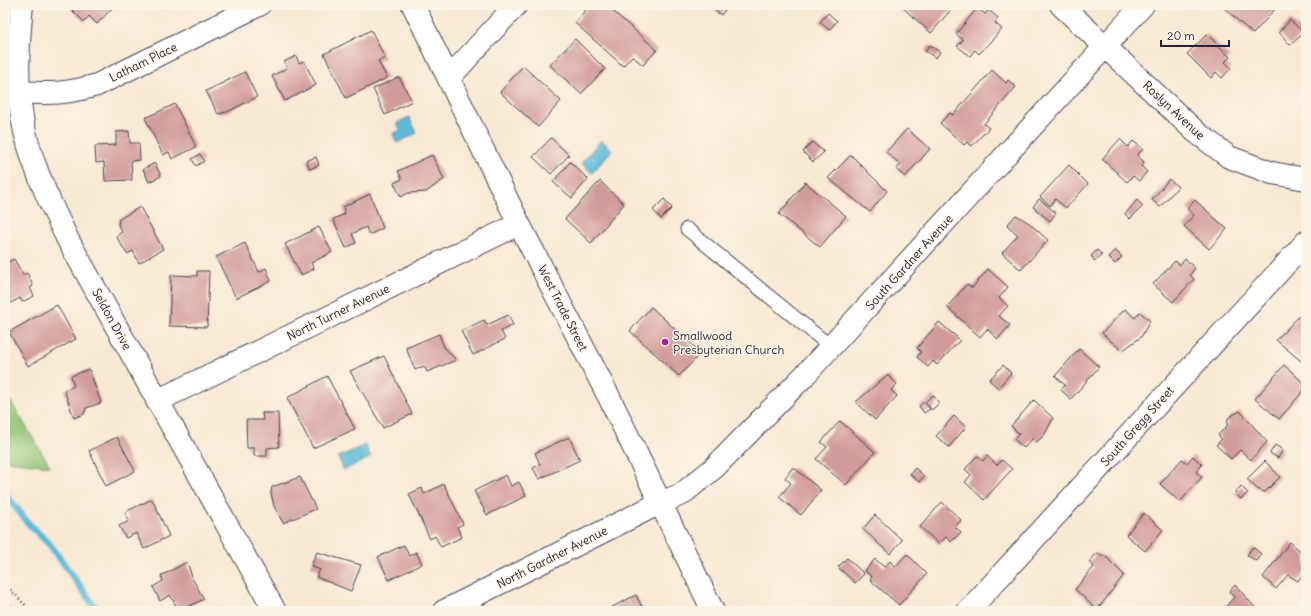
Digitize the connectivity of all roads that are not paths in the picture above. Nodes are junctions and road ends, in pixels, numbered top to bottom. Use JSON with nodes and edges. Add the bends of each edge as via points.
{"nodes":[{"id":1,"x":22,"y":5,"type":"edge"},
{"id":2,"x":259,"y":5,"type":"edge"},
{"id":3,"x":413,"y":5,"type":"edge"},
{"id":4,"x":516,"y":5,"type":"edge"},
{"id":5,"x":1061,"y":5,"type":"edge"},
{"id":6,"x":1143,"y":5,"type":"edge"},
{"id":7,"x":1106,"y":46,"type":"junction"},
{"id":8,"x":449,"y":78,"type":"junction"},
{"id":9,"x":19,"y":92,"type":"junction"},
{"id":10,"x":1306,"y":179,"type":"edge"},
{"id":11,"x":519,"y":224,"type":"junction"},
{"id":12,"x":686,"y":229,"type":"dead end"},
{"id":13,"x":1306,"y":242,"type":"edge"},
{"id":14,"x":831,"y":347,"type":"junction"},
{"id":15,"x":157,"y":401,"type":"junction"},
{"id":16,"x":660,"y":503,"type":"junction"},
{"id":17,"x":275,"y":611,"type":"edge"},
{"id":18,"x":444,"y":611,"type":"edge"},
{"id":19,"x":713,"y":611,"type":"edge"},
{"id":20,"x":968,"y":611,"type":"edge"}],
"edges":[{"from":1,"to":9,"type":"street","name":"Seldon Drive","via":[[18,60]]},
{"from":2,"to":9,"type":"street","name":"Latham Place","via":[[97,85],[69,93]]},
{"from":3,"to":8,"type":"street","name":"West Trade Street"},
{"from":4,"to":8,"type":"street"},
{"from":5,"to":7,"type":"street","name":"Roslyn Avenue"},
{"from":6,"to":7,"type":"street","name":"South Gardner Avenue"},
{"from":7,"to":10,"type":"street","name":"Roslyn Avenue","via":[[1196,132],[1229,157],[1272,173]]},
{"from":7,"to":14,"type":"street","name":"South Gardner Avenue"},
{"from":8,"to":11,"type":"street","name":"West Trade Street"},
{"from":9,"to":15,"type":"street","name":"Seldon Drive","via":[[28,145],[46,196]]},
{"from":11,"to":15,"type":"street","name":"North Turner Avenue"},
{"from":11,"to":16,"type":"street","name":"West Trade Street","via":[[609,397]]},
{"from":12,"to":14,"type":"lane"},
{"from":13,"to":20,"type":"street","name":"South Gregg Street"},
{"from":14,"to":16,"type":"street","name":"South Gardner Avenue","via":[[714,468],[682,494]]},
{"from":15,"to":17,"type":"street","name":"Seldon Drive"},
{"from":16,"to":18,"type":"street","name":"North Gardner Avenue"},
{"from":16,"to":19,"type":"street","name":"West Trade Street"}]}
